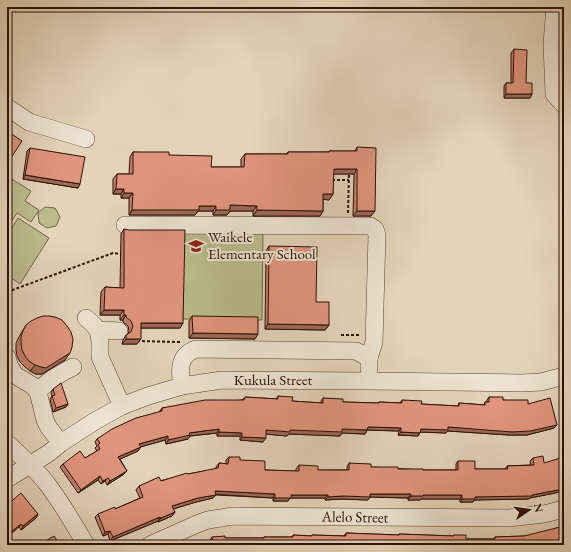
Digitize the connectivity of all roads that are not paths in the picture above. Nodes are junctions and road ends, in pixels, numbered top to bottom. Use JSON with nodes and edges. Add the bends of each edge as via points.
{"nodes":[{"id":1,"x":558,"y":9,"type":"edge"},
{"id":2,"x":564,"y":104,"type":"edge"},
{"id":3,"x":7,"y":108,"type":"edge"},
{"id":4,"x":86,"y":139,"type":"dead end"},
{"id":5,"x":125,"y":225,"type":"dead end"},
{"id":6,"x":86,"y":318,"type":"dead end"},
{"id":7,"x":119,"y":331,"type":"dead end"},
{"id":8,"x":98,"y":333,"type":"junction"},
{"id":9,"x":7,"y":357,"type":"edge"},
{"id":10,"x":369,"y":358,"type":"junction"},
{"id":11,"x":73,"y":367,"type":"dead end"},
{"id":12,"x":564,"y":376,"type":"edge"},
{"id":13,"x":368,"y":381,"type":"junction"},
{"id":14,"x":182,"y":386,"type":"junction"},
{"id":15,"x":38,"y":392,"type":"junction"},
{"id":16,"x":122,"y":406,"type":"junction"},
{"id":17,"x":7,"y":443,"type":"edge"},
{"id":18,"x":61,"y":443,"type":"junction"},
{"id":19,"x":30,"y":465,"type":"junction"},
{"id":20,"x":7,"y":479,"type":"edge"},
{"id":21,"x":564,"y":509,"type":"edge"},
{"id":22,"x":86,"y":545,"type":"edge"},
{"id":23,"x":150,"y":545,"type":"edge"}],
"edges":[{"from":1,"to":2,"type":"street","via":[[552,44],[554,94]]},
{"from":3,"to":4,"type":"street","via":[[29,122]]},
{"from":5,"to":10,"type":"street","via":[[370,226],[375,229],[377,235],[374,342]]},
{"from":6,"to":8,"type":"street"},
{"from":7,"to":8,"type":"street","via":[[104,330]]},
{"from":8,"to":16,"type":"street","via":[[100,357]]},
{"from":9,"to":15,"type":"street","via":[[15,375]]},
{"from":10,"to":13,"type":"street"},
{"from":10,"to":14,"type":"street","via":[[356,351],[196,349],[185,355],[180,365]]},
{"from":11,"to":15,"type":"street","via":[[43,385]]},
{"from":12,"to":13,"type":"street","name":"Kukula Street","via":[[541,382],[522,383]]},
{"from":13,"to":14,"type":"street","name":"Kukula Street","via":[[222,380]]},
{"from":14,"to":16,"type":"street","name":"Kukula Street"},
{"from":15,"to":18,"type":"street","via":[[45,420]]},
{"from":16,"to":18,"type":"street","name":"Kukula Street"},
{"from":17,"to":19,"type":"street"},
{"from":18,"to":19,"type":"street","name":"Kukula Street"},
{"from":19,"to":20,"type":"street","name":"Kukula Street"},
{"from":19,"to":22,"type":"street","via":[[48,485]]},
{"from":21,"to":23,"type":"street","name":"Alelo Street","via":[[509,518],[233,516],[208,520]]}]}
